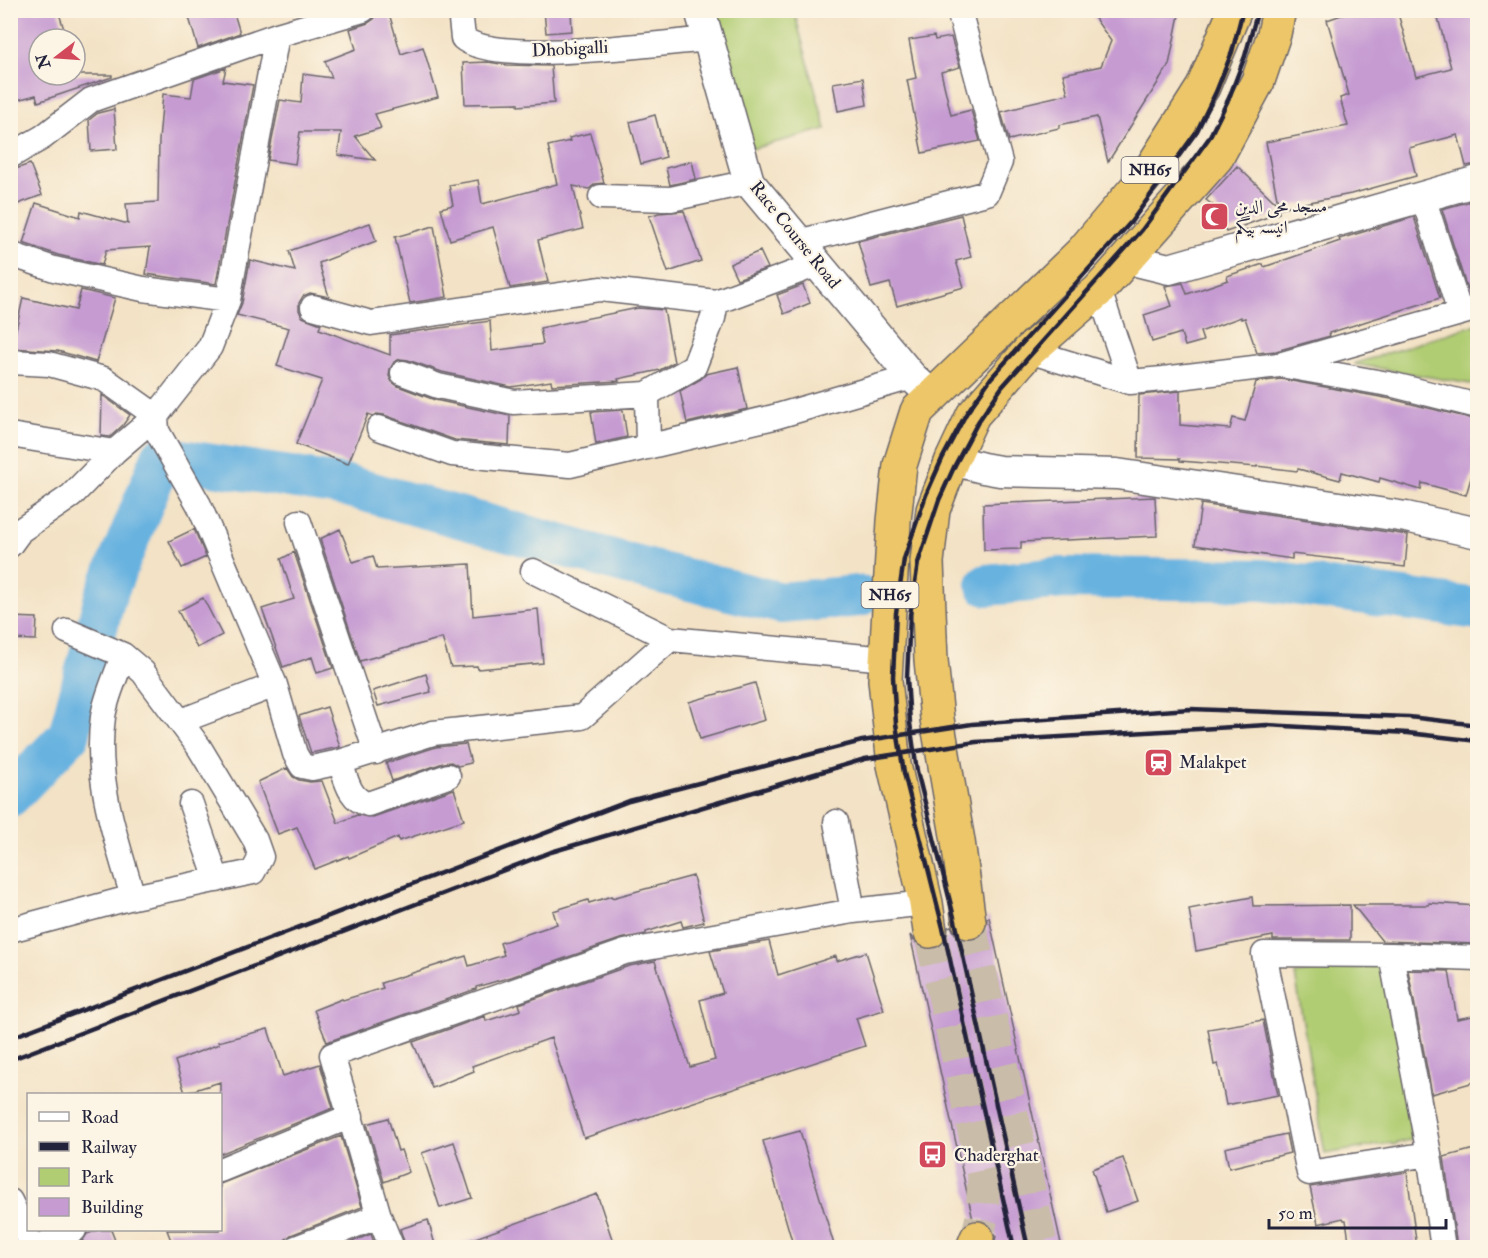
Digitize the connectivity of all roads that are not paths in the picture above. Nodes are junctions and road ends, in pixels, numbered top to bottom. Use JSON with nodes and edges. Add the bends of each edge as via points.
{"nodes":[{"id":1,"x":363,"y":10,"type":"edge"},
{"id":2,"x":460,"y":10,"type":"edge"},
{"id":3,"x":959,"y":10,"type":"edge"},
{"id":4,"x":1235,"y":10,"type":"edge"},
{"id":5,"x":1280,"y":10,"type":"edge"},
{"id":6,"x":704,"y":25,"type":"edge"},
{"id":7,"x":277,"y":35,"type":"junction"},
{"id":8,"x":10,"y":156,"type":"edge"},
{"id":9,"x":749,"y":182,"type":"junction"},
{"id":10,"x":1478,"y":182,"type":"edge"},
{"id":11,"x":601,"y":197,"type":"dead end"},
{"id":12,"x":1423,"y":197,"type":"junction"},
{"id":13,"x":798,"y":242,"type":"junction"},
{"id":14,"x":10,"y":252,"type":"edge"},
{"id":15,"x":1128,"y":259,"type":"junction"},
{"id":16,"x":818,"y":264,"type":"junction"},
{"id":17,"x":1098,"y":291,"type":"junction"},
{"id":18,"x":228,"y":300,"type":"junction"},
{"id":19,"x":716,"y":302,"type":"junction"},
{"id":20,"x":313,"y":307,"type":"dead end"},
{"id":21,"x":1469,"y":310,"type":"edge"},
{"id":22,"x":1029,"y":351,"type":"junction"},
{"id":23,"x":10,"y":362,"type":"edge"},
{"id":24,"x":1279,"y":364,"type":"junction"},
{"id":25,"x":403,"y":373,"type":"dead end"},
{"id":26,"x":1130,"y":382,"type":"junction"},
{"id":27,"x":923,"y":387,"type":"junction"},
{"id":28,"x":647,"y":394,"type":"junction"},
{"id":29,"x":1478,"y":406,"type":"edge"},
{"id":30,"x":157,"y":424,"type":"junction"},
{"id":31,"x":379,"y":428,"type":"dead end"},
{"id":32,"x":10,"y":435,"type":"edge"},
{"id":33,"x":648,"y":447,"type":"junction"},
{"id":34,"x":114,"y":452,"type":"junction"},
{"id":35,"x":952,"y":460,"type":"junction"},
{"id":36,"x":299,"y":522,"type":"dead end"},
{"id":37,"x":14,"y":533,"type":"edge"},
{"id":38,"x":1478,"y":533,"type":"edge"},
{"id":39,"x":533,"y":571,"type":"dead end"},
{"id":40,"x":68,"y":631,"type":"dead end"},
{"id":41,"x":669,"y":639,"type":"junction"},
{"id":42,"x":123,"y":655,"type":"junction"},
{"id":43,"x":887,"y":658,"type":"junction"},
{"id":44,"x":275,"y":685,"type":"junction"},
{"id":45,"x":181,"y":721,"type":"junction"},
{"id":46,"x":376,"y":752,"type":"junction"},
{"id":47,"x":340,"y":762,"type":"junction"},
{"id":48,"x":448,"y":776,"type":"dead end"},
{"id":49,"x":191,"y":804,"type":"dead end"},
{"id":50,"x":836,"y":822,"type":"dead end"},
{"id":51,"x":217,"y":880,"type":"junction"},
{"id":52,"x":133,"y":897,"type":"junction"},
{"id":53,"x":853,"y":911,"type":"junction"},
{"id":54,"x":928,"y":917,"type":"joint"},
{"id":55,"x":969,"y":922,"type":"tunnel mouth"},
{"id":56,"x":10,"y":930,"type":"edge"},
{"id":57,"x":1391,"y":955,"type":"junction"},
{"id":58,"x":1478,"y":958,"type":"edge"},
{"id":59,"x":351,"y":1116,"type":"junction"},
{"id":60,"x":1429,"y":1154,"type":"junction"},
{"id":61,"x":222,"y":1169,"type":"edge"},
{"id":62,"x":10,"y":1202,"type":"edge"},
{"id":63,"x":379,"y":1216,"type":"junction"},
{"id":64,"x":66,"y":1238,"type":"edge"},
{"id":65,"x":34,"y":1248,"type":"edge"},
{"id":66,"x":296,"y":1248,"type":"edge"},
{"id":67,"x":392,"y":1248,"type":"edge"},
{"id":68,"x":1443,"y":1248,"type":"edge"}],
"edges":[{"from":1,"to":7,"type":"street"},
{"from":2,"to":6,"type":"street","name":"Dhobigalli","via":[[463,38],[469,44],[502,50],[556,52]]},
{"from":3,"to":13,"type":"street","via":[[1000,162],[987,194]]},
{"from":4,"to":27,"type":"highway","number":"NH65","via":[[1203,87],[1147,175],[1082,252]]},
{"from":5,"to":15,"type":"highway","number":"NH65","via":[[1257,81],[1217,157]]},
{"from":6,"to":9,"type":"street","name":"Race Course Road"},
{"from":7,"to":8,"type":"street","via":[[91,100],[43,137]]},
{"from":7,"to":18,"type":"street"},
{"from":9,"to":11,"type":"street","via":[[671,199]]},
{"from":9,"to":13,"type":"street","name":"Race Course Road"},
{"from":10,"to":12,"type":"street"},
{"from":12,"to":15,"type":"street","via":[[1169,269]]},
{"from":12,"to":21,"type":"street"},
{"from":13,"to":16,"type":"street","name":"Race Course Road"},
{"from":14,"to":18,"type":"street","via":[[54,269],[143,289]]},
{"from":15,"to":17,"type":"highway","number":"NH65"},
{"from":16,"to":19,"type":"street"},
{"from":16,"to":27,"type":"street","name":"Race Course Road"},
{"from":17,"to":22,"type":"highway","number":"NH65"},
{"from":17,"to":26,"type":"street"},
{"from":18,"to":30,"type":"street","via":[[210,347]]},
{"from":19,"to":20,"type":"street","via":[[600,289],[371,323]]},
{"from":19,"to":28,"type":"street","via":[[694,367]]},
{"from":21,"to":24,"type":"street"},
{"from":22,"to":26,"type":"street"},
{"from":22,"to":35,"type":"highway","number":"NH65","via":[[973,415]]},
{"from":23,"to":30,"type":"street","via":[[49,364],[104,379]]},
{"from":24,"to":26,"type":"street"},
{"from":24,"to":29,"type":"street","via":[[1394,385]]},
{"from":25,"to":28,"type":"street","via":[[438,386],[514,402]]},
{"from":27,"to":33,"type":"street"},
{"from":27,"to":43,"type":"highway","number":"NH65","via":[[900,465]]},
{"from":28,"to":33,"type":"street"},
{"from":30,"to":34,"type":"street"},
{"from":30,"to":44,"type":"street","via":[[199,505]]},
{"from":31,"to":33,"type":"street","via":[[452,453],[570,465]]},
{"from":32,"to":34,"type":"street"},
{"from":34,"to":37,"type":"street","via":[[71,496]]},
{"from":35,"to":38,"type":"street","via":[[999,471],[1117,474],[1407,517]]},
{"from":35,"to":55,"type":"highway","number":"NH65","via":[[933,510],[927,562],[936,719]]},
{"from":36,"to":46,"type":"street"},
{"from":39,"to":41,"type":"street"},
{"from":40,"to":42,"type":"street"},
{"from":41,"to":43,"type":"street"},
{"from":41,"to":46,"type":"street","via":[[582,717],[433,734]]},
{"from":42,"to":45,"type":"street","via":[[143,672]]},
{"from":42,"to":52,"type":"street","via":[[103,715],[101,756],[109,816]]},
{"from":43,"to":54,"type":"highway","number":"NH65","via":[[885,680],[894,765]]},
{"from":44,"to":45,"type":"street"},
{"from":44,"to":47,"type":"street","via":[[302,766],[312,768]]},
{"from":45,"to":51,"type":"street","via":[[261,856],[253,872]]},
{"from":46,"to":47,"type":"street"},
{"from":47,"to":48,"type":"street","via":[[353,797],[368,804]]},
{"from":49,"to":51,"type":"street"},
{"from":50,"to":53,"type":"street"},
{"from":51,"to":52,"type":"street"},
{"from":52,"to":56,"type":"street"},
{"from":53,"to":54,"type":"street"},
{"from":53,"to":59,"type":"street","via":[[625,952],[332,1055]]},
{"from":57,"to":58,"type":"street"},
{"from":57,"to":60,"type":"street"},
{"from":57,"to":60,"type":"street","via":[[1264,954],[1309,1173]]},
{"from":59,"to":61,"type":"street"},
{"from":59,"to":63,"type":"street"},
{"from":60,"to":68,"type":"street"},
{"from":62,"to":65,"type":"street"},
{"from":63,"to":66,"type":"street"},
{"from":63,"to":67,"type":"street"},
{"from":64,"to":65,"type":"street"}]}
